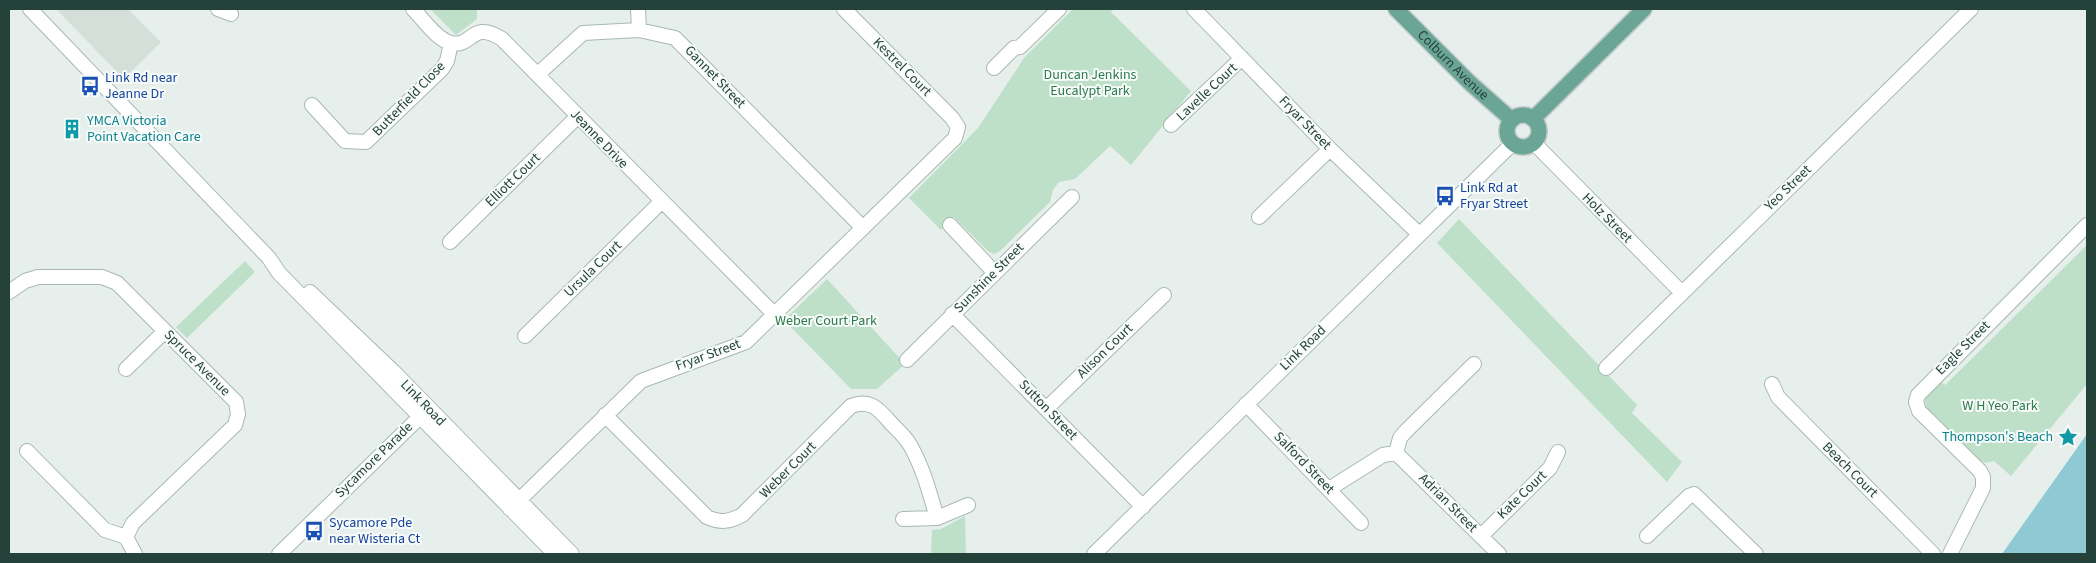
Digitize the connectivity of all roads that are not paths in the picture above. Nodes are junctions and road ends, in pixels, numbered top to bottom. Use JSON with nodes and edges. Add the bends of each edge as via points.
{"nodes":[{"id":1,"x":30,"y":9,"type":"edge"},
{"id":2,"x":218,"y":9,"type":"edge"},
{"id":3,"x":413,"y":9,"type":"edge"},
{"id":4,"x":638,"y":9,"type":"edge"},
{"id":5,"x":844,"y":9,"type":"edge"},
{"id":6,"x":1059,"y":9,"type":"edge"},
{"id":7,"x":1194,"y":9,"type":"edge"},
{"id":8,"x":1396,"y":9,"type":"edge"},
{"id":9,"x":1644,"y":9,"type":"edge"},
{"id":10,"x":1971,"y":9,"type":"edge"},
{"id":11,"x":232,"y":14,"type":"dead end"},
{"id":12,"x":639,"y":30,"type":"junction"},
{"id":13,"x":451,"y":43,"type":"junction"},
{"id":14,"x":1242,"y":58,"type":"junction"},
{"id":15,"x":994,"y":68,"type":"dead end"},
{"id":16,"x":538,"y":74,"type":"junction"},
{"id":17,"x":312,"y":105,"type":"dead end"},
{"id":18,"x":577,"y":117,"type":"junction"},
{"id":19,"x":1533,"y":119,"type":"junction"},
{"id":20,"x":1512,"y":120,"type":"junction"},
{"id":21,"x":1171,"y":125,"type":"dead end"},
{"id":22,"x":958,"y":127,"type":"joint"},
{"id":23,"x":1513,"y":143,"type":"junction"},
{"id":24,"x":1534,"y":143,"type":"junction"},
{"id":25,"x":1330,"y":149,"type":"junction"},
{"id":26,"x":1072,"y":197,"type":"dead end"},
{"id":27,"x":661,"y":202,"type":"junction"},
{"id":28,"x":1259,"y":217,"type":"dead end"},
{"id":29,"x":950,"y":225,"type":"dead end"},
{"id":30,"x":2087,"y":225,"type":"edge"},
{"id":31,"x":862,"y":228,"type":"junction"},
{"id":32,"x":1420,"y":234,"type":"junction"},
{"id":33,"x":450,"y":242,"type":"dead end"},
{"id":34,"x":994,"y":272,"type":"junction"},
{"id":35,"x":9,"y":292,"type":"edge"},
{"id":36,"x":1681,"y":292,"type":"junction"},
{"id":37,"x":1164,"y":295,"type":"dead end"},
{"id":38,"x":774,"y":314,"type":"junction"},
{"id":39,"x":952,"y":314,"type":"junction"},
{"id":40,"x":165,"y":331,"type":"junction"},
{"id":41,"x":525,"y":336,"type":"dead end"},
{"id":42,"x":906,"y":360,"type":"dead end"},
{"id":43,"x":1474,"y":364,"type":"dead end"},
{"id":44,"x":1606,"y":368,"type":"dead end"},
{"id":45,"x":126,"y":369,"type":"dead end"},
{"id":46,"x":1772,"y":384,"type":"dead end"},
{"id":47,"x":1246,"y":404,"type":"junction"},
{"id":48,"x":1047,"y":408,"type":"junction"},
{"id":49,"x":423,"y":413,"type":"junction"},
{"id":50,"x":605,"y":415,"type":"junction"},
{"id":51,"x":27,"y":451,"type":"dead end"},
{"id":52,"x":1558,"y":452,"type":"dead end"},
{"id":53,"x":1396,"y":453,"type":"junction"},
{"id":54,"x":1329,"y":489,"type":"junction"},
{"id":55,"x":515,"y":505,"type":"junction"},
{"id":56,"x":968,"y":505,"type":"dead end"},
{"id":57,"x":1142,"y":507,"type":"junction"},
{"id":58,"x":937,"y":518,"type":"junction"},
{"id":59,"x":903,"y":519,"type":"dead end"},
{"id":60,"x":1361,"y":522,"type":"dead end"},
{"id":61,"x":1481,"y":536,"type":"junction"},
{"id":62,"x":1647,"y":536,"type":"dead end"},
{"id":63,"x":126,"y":537,"type":"junction"},
{"id":64,"x":285,"y":552,"type":"edge"},
{"id":65,"x":134,"y":554,"type":"edge"},
{"id":66,"x":555,"y":554,"type":"edge"},
{"id":67,"x":572,"y":554,"type":"edge"},
{"id":68,"x":1094,"y":554,"type":"edge"},
{"id":69,"x":1499,"y":554,"type":"edge"},
{"id":70,"x":1756,"y":554,"type":"edge"},
{"id":71,"x":1933,"y":554,"type":"edge"},
{"id":72,"x":1950,"y":554,"type":"edge"}],
"edges":[{"from":1,"to":49,"type":"street","name":"Link Road","via":[[270,258],[279,273]]},
{"from":2,"to":11,"type":"street"},
{"from":3,"to":13,"type":"street"},
{"from":4,"to":12,"type":"street"},
{"from":5,"to":22,"type":"street","name":"Kestrel Court"},
{"from":6,"to":15,"type":"street"},
{"from":7,"to":14,"type":"street","name":"Fryar Street"},
{"from":8,"to":20,"type":"main road","name":"Colburn Avenue"},
{"from":9,"to":19,"type":"main road"},
{"from":10,"to":36,"type":"street","name":"Yeo Street"},
{"from":12,"to":16,"type":"street","name":"Gannet Street","via":[[584,33]]},
{"from":12,"to":31,"type":"street","name":"Gannet Street","via":[[667,34],[679,41]]},
{"from":13,"to":16,"type":"street","name":"Jeanne Drive","via":[[464,41],[483,30],[493,32]]},
{"from":13,"to":17,"type":"street","name":"Butterfield Close","via":[[442,69],[366,142],[345,141]]},
{"from":14,"to":21,"type":"street","name":"Lavelle Court"},
{"from":14,"to":25,"type":"street","name":"Fryar Street"},
{"from":16,"to":18,"type":"street","name":"Jeanne Drive"},
{"from":18,"to":27,"type":"street","name":"Jeanne Drive"},
{"from":18,"to":33,"type":"street","name":"Elliott Court"},
{"from":19,"to":20,"type":"main road","via":[[1520,116]]},
{"from":19,"to":24,"type":"main road","via":[[1539,130]]},
{"from":20,"to":23,"type":"main road","via":[[1508,129]]},
{"from":22,"to":31,"type":"street","name":"Fryar Street","via":[[955,138]]},
{"from":23,"to":24,"type":"main road","via":[[1521,147]]},
{"from":23,"to":32,"type":"street","name":"Link Road"},
{"from":24,"to":36,"type":"street","name":"Holz Street"},
{"from":25,"to":28,"type":"street"},
{"from":25,"to":32,"type":"street","name":"Fryar Street"},
{"from":26,"to":34,"type":"street","name":"Sunshine Street"},
{"from":27,"to":38,"type":"street","name":"Jeanne Drive"},
{"from":27,"to":41,"type":"street","name":"Ursula Court"},
{"from":29,"to":34,"type":"street"},
{"from":30,"to":72,"type":"street","name":"Eagle Street","via":[[1918,395],[1919,411],[1983,477],[1983,488]]},
{"from":31,"to":38,"type":"street","name":"Fryar Street"},
{"from":32,"to":47,"type":"street","name":"Link Road"},
{"from":34,"to":39,"type":"street","name":"Sunshine Street"},
{"from":35,"to":40,"type":"street","name":"Spruce Avenue","via":[[38,277],[102,277],[118,284]]},
{"from":36,"to":44,"type":"street","name":"Yeo Street"},
{"from":37,"to":48,"type":"street","name":"Alison Court"},
{"from":38,"to":50,"type":"street","name":"Fryar Street","via":[[746,342],[641,381]]},
{"from":39,"to":42,"type":"street","name":"Sunshine Street"},
{"from":39,"to":48,"type":"street","name":"Sutton Street"},
{"from":40,"to":45,"type":"street"},
{"from":40,"to":63,"type":"street","name":"Spruce Avenue","via":[[236,402],[238,414],[234,425],[133,523]]},
{"from":43,"to":53,"type":"street","via":[[1405,432]]},
{"from":46,"to":71,"type":"street","name":"Beach Court","via":[[1778,397]]},
{"from":47,"to":54,"type":"street","name":"Salford Street"},
{"from":47,"to":57,"type":"street","name":"Link Road"},
{"from":48,"to":57,"type":"street","name":"Sutton Street"},
{"from":49,"to":55,"type":"street","name":"Link Road"},
{"from":49,"to":64,"type":"street","name":"Sycamore Parade"},
{"from":50,"to":55,"type":"street","name":"Fryar Street"},
{"from":50,"to":58,"type":"street","name":"Weber Court","via":[[707,517],[718,522],[742,515],[850,406],[860,402],[870,404],[879,409],[909,443]]},
{"from":51,"to":63,"type":"street","via":[[105,530]]},
{"from":52,"to":61,"type":"street","name":"Kate Court","via":[[1550,468]]},
{"from":53,"to":54,"type":"street","via":[[1383,454]]},
{"from":53,"to":61,"type":"street","name":"Adrian Street"},
{"from":54,"to":60,"type":"street","name":"Salford Street"},
{"from":55,"to":66,"type":"street","name":"Link Road"},
{"from":55,"to":67,"type":"street","name":"Link Road"},
{"from":56,"to":58,"type":"street"},
{"from":57,"to":68,"type":"street","name":"Link Road"},
{"from":58,"to":59,"type":"street"},
{"from":61,"to":69,"type":"street","name":"Adrian Street"},
{"from":62,"to":70,"type":"street","via":[[1691,495],[1698,495]]},
{"from":63,"to":65,"type":"street"}]}
